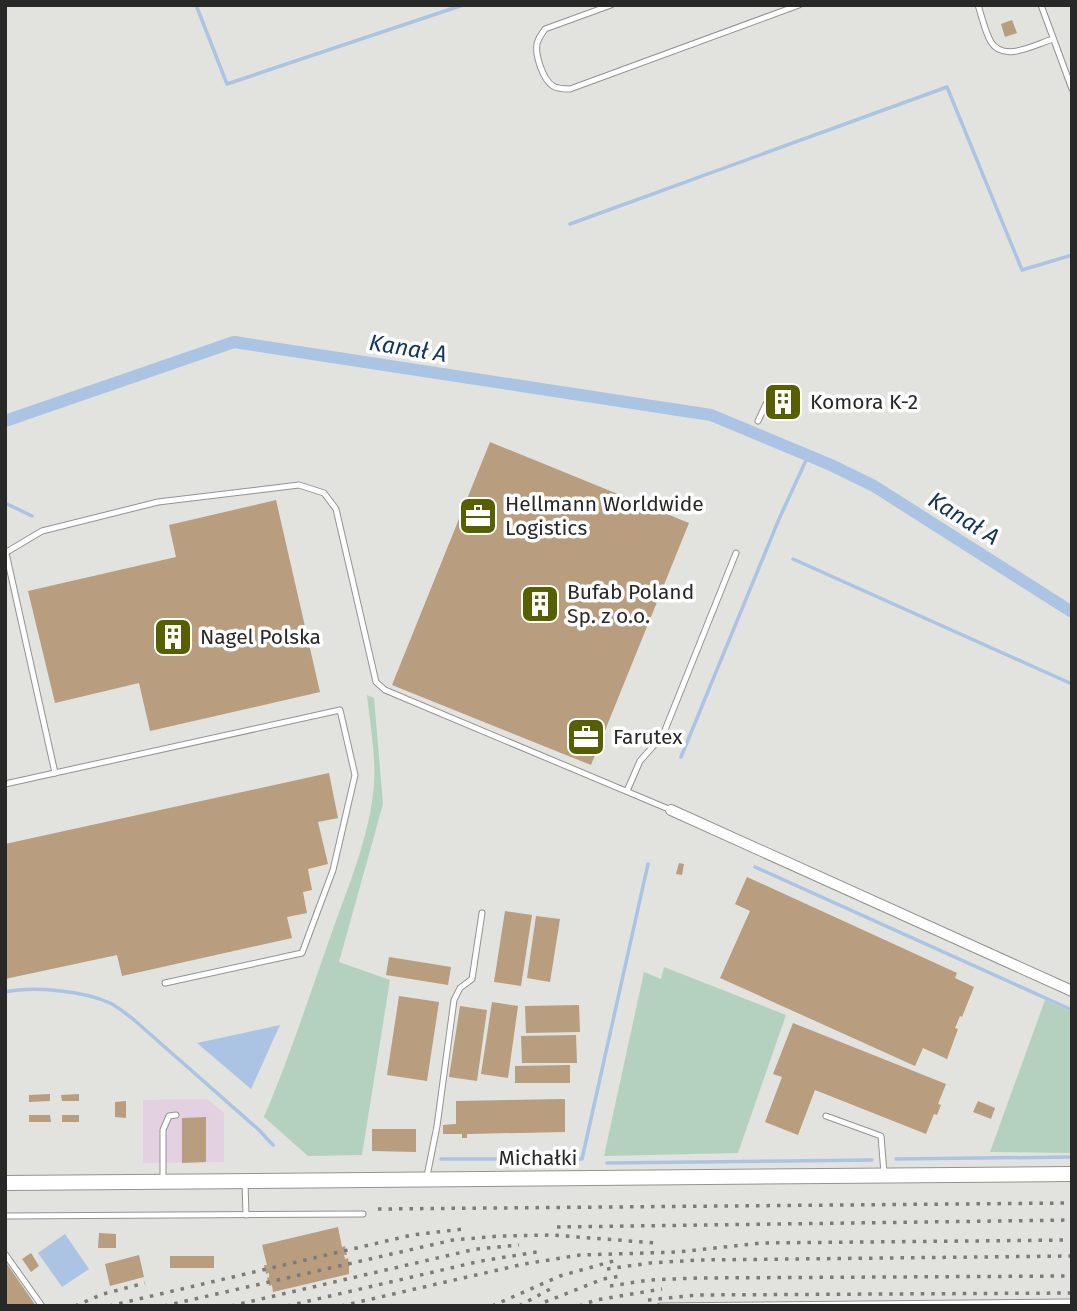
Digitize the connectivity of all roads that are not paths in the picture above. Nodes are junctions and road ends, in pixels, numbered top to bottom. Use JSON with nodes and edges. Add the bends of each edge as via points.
{"nodes":[{"id":1,"x":611,"y":5,"type":"edge"},
{"id":2,"x":799,"y":5,"type":"edge"},
{"id":3,"x":978,"y":5,"type":"edge"},
{"id":4,"x":1041,"y":5,"type":"edge"},
{"id":5,"x":1053,"y":39,"type":"junction"},
{"id":6,"x":1072,"y":89,"type":"edge"},
{"id":7,"x":766,"y":404,"type":"dead end"},
{"id":8,"x":758,"y":421,"type":"dead end"},
{"id":9,"x":736,"y":552,"type":"dead end"},
{"id":10,"x":6,"y":553,"type":"edge"},
{"id":11,"x":55,"y":773,"type":"junction"},
{"id":12,"x":5,"y":784,"type":"edge"},
{"id":13,"x":627,"y":791,"type":"junction"},
{"id":14,"x":671,"y":810,"type":"joint"},
{"id":15,"x":482,"y":913,"type":"dead end"},
{"id":16,"x":165,"y":983,"type":"dead end"},
{"id":17,"x":1072,"y":992,"type":"edge"},
{"id":18,"x":176,"y":1115,"type":"dead end"},
{"id":19,"x":826,"y":1116,"type":"dead end"},
{"id":20,"x":1072,"y":1174,"type":"edge"},
{"id":21,"x":884,"y":1176,"type":"junction"},
{"id":22,"x":426,"y":1179,"type":"junction"},
{"id":23,"x":163,"y":1181,"type":"junction"},
{"id":24,"x":244,"y":1181,"type":"junction"},
{"id":25,"x":5,"y":1182,"type":"edge"},
{"id":26,"x":246,"y":1214,"type":"junction"},
{"id":27,"x":363,"y":1214,"type":"dead end"},
{"id":28,"x":5,"y":1216,"type":"edge"},
{"id":29,"x":5,"y":1254,"type":"edge"},
{"id":30,"x":1072,"y":1302,"type":"edge"},
{"id":31,"x":43,"y":1306,"type":"edge"},
{"id":32,"x":660,"y":1306,"type":"edge"}],
"edges":[{"from":1,"to":2,"type":"lane","via":[[545,29],[537,45],[547,81],[570,89]]},
{"from":3,"to":5,"type":"lane","via":[[991,43],[999,49],[1009,52]]},
{"from":4,"to":5,"type":"lane"},
{"from":5,"to":6,"type":"lane"},
{"from":7,"to":8,"type":"lane"},
{"from":9,"to":13,"type":"lane","via":[[663,735],[640,761]]},
{"from":10,"to":11,"type":"lane"},
{"from":10,"to":13,"type":"lane","via":[[42,531],[158,502],[299,485],[324,493],[336,509],[376,682],[385,690]]},
{"from":11,"to":12,"type":"lane"},
{"from":11,"to":16,"type":"lane","via":[[340,710],[355,775],[333,870],[302,953]]},
{"from":13,"to":14,"type":"lane"},
{"from":14,"to":17,"type":"street"},
{"from":15,"to":22,"type":"lane","via":[[472,979],[454,1000]]},
{"from":18,"to":23,"type":"lane","via":[[169,1116],[163,1130]]},
{"from":19,"to":21,"type":"lane","via":[[881,1136]]},
{"from":20,"to":21,"type":"street","name":"Michałki"},
{"from":21,"to":22,"type":"street","name":"Michałki"},
{"from":22,"to":24,"type":"street","name":"Michałki"},
{"from":23,"to":24,"type":"street","name":"Michałki"},
{"from":23,"to":25,"type":"street","name":"Michałki"},
{"from":24,"to":26,"type":"lane"},
{"from":26,"to":27,"type":"lane"},
{"from":26,"to":28,"type":"lane"},
{"from":29,"to":31,"type":"lane"},
{"from":30,"to":32,"type":"lane"}]}
